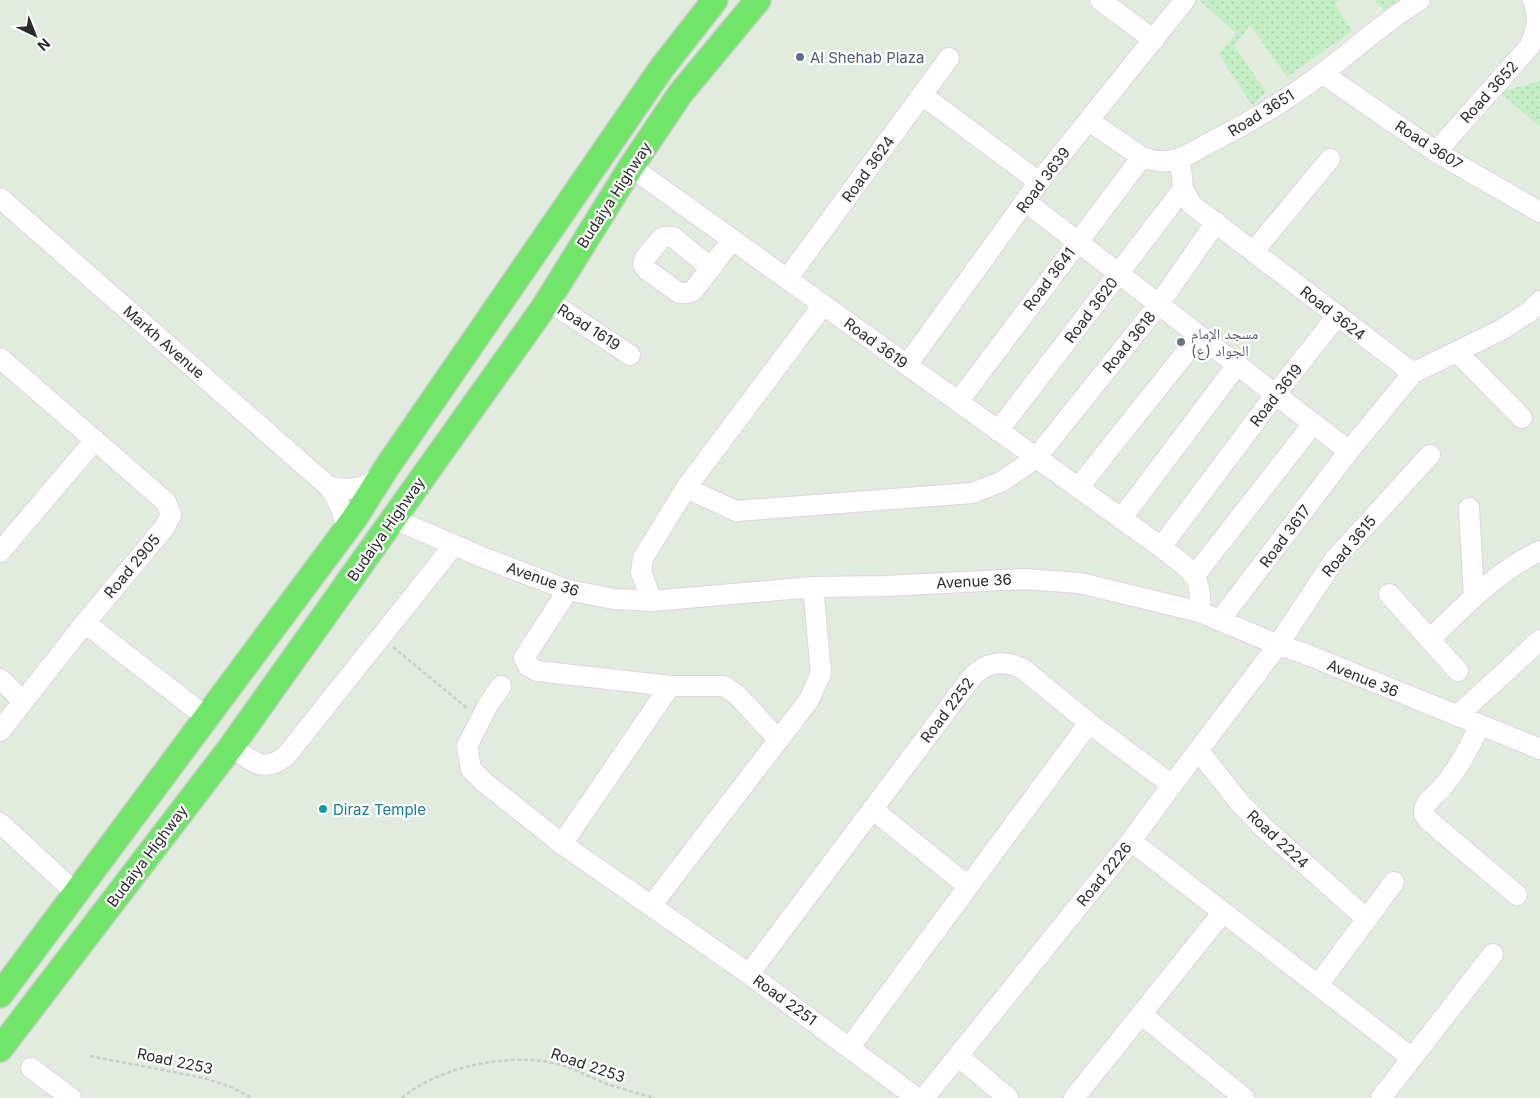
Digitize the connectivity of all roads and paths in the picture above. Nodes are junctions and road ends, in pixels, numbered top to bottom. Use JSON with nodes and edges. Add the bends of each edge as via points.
{"nodes":[{"id":1,"x":715,"y":0,"type":"edge"},
{"id":2,"x":758,"y":0,"type":"edge"},
{"id":3,"x":1100,"y":0,"type":"edge"},
{"id":4,"x":1185,"y":0,"type":"edge"},
{"id":5,"x":1420,"y":0,"type":"edge"},
{"id":6,"x":1534,"y":0,"type":"edge"},
{"id":7,"x":1154,"y":40,"type":"junction"},
{"id":8,"x":949,"y":58,"type":"dead end"},
{"id":9,"x":1322,"y":73,"type":"junction"},
{"id":10,"x":922,"y":95,"type":"junction"},
{"id":11,"x":1089,"y":121,"type":"junction"},
{"id":12,"x":1436,"y":152,"type":"junction"},
{"id":13,"x":1142,"y":157,"type":"junction"},
{"id":14,"x":1180,"y":158,"type":"junction"},
{"id":15,"x":1330,"y":159,"type":"dead end"},
{"id":16,"x":631,"y":167,"type":"junction"},
{"id":17,"x":1039,"y":182,"type":"junction"},
{"id":18,"x":1183,"y":189,"type":"junction"},
{"id":19,"x":0,"y":198,"type":"edge"},
{"id":20,"x":1026,"y":202,"type":"junction"},
{"id":21,"x":1540,"y":212,"type":"edge"},
{"id":22,"x":1216,"y":222,"type":"junction"},
{"id":23,"x":732,"y":240,"type":"junction"},
{"id":24,"x":1077,"y":242,"type":"junction"},
{"id":25,"x":1254,"y":251,"type":"junction"},
{"id":26,"x":711,"y":268,"type":"dead end"},
{"id":27,"x":1118,"y":274,"type":"junction"},
{"id":28,"x":787,"y":279,"type":"junction"},
{"id":29,"x":548,"y":300,"type":"junction"},
{"id":30,"x":1540,"y":301,"type":"edge"},
{"id":31,"x":1159,"y":304,"type":"junction"},
{"id":32,"x":823,"y":305,"type":"junction"},
{"id":33,"x":1337,"y":316,"type":"junction"},
{"id":34,"x":1199,"y":336,"type":"junction"},
{"id":35,"x":1457,"y":352,"type":"junction"},
{"id":36,"x":630,"y":355,"type":"dead end"},
{"id":37,"x":0,"y":358,"type":"edge"},
{"id":38,"x":907,"y":365,"type":"junction"},
{"id":39,"x":1237,"y":365,"type":"junction"},
{"id":40,"x":1413,"y":373,"type":"junction"},
{"id":41,"x":1276,"y":395,"type":"junction"},
{"id":42,"x":958,"y":402,"type":"junction"},
{"id":43,"x":1522,"y":418,"type":"dead end"},
{"id":44,"x":1314,"y":424,"type":"junction"},
{"id":45,"x":998,"y":431,"type":"junction"},
{"id":46,"x":94,"y":440,"type":"junction"},
{"id":47,"x":1349,"y":452,"type":"junction"},
{"id":48,"x":1430,"y":455,"type":"dead end"},
{"id":49,"x":1036,"y":458,"type":"junction"},
{"id":50,"x":386,"y":470,"type":"junction"},
{"id":51,"x":328,"y":486,"type":"junction"},
{"id":52,"x":686,"y":488,"type":"junction"},
{"id":53,"x":1078,"y":488,"type":"junction"},
{"id":54,"x":1469,"y":508,"type":"dead end"},
{"id":55,"x":394,"y":519,"type":"junction"},
{"id":56,"x":1121,"y":519,"type":"junction"},
{"id":57,"x":346,"y":530,"type":"junction"},
{"id":58,"x":454,"y":545,"type":"junction"},
{"id":59,"x":1161,"y":547,"type":"junction"},
{"id":60,"x":1540,"y":551,"type":"edge"},
{"id":61,"x":0,"y":552,"type":"edge"},
{"id":62,"x":1195,"y":575,"type":"junction"},
{"id":63,"x":813,"y":587,"type":"junction"},
{"id":64,"x":568,"y":590,"type":"junction"},
{"id":65,"x":1388,"y":594,"type":"dead end"},
{"id":66,"x":1474,"y":597,"type":"junction"},
{"id":67,"x":652,"y":601,"type":"junction"},
{"id":68,"x":1200,"y":612,"type":"junction"},
{"id":69,"x":1220,"y":620,"type":"junction"},
{"id":70,"x":86,"y":623,"type":"junction"},
{"id":71,"x":381,"y":637,"type":"junction"},
{"id":72,"x":1430,"y":639,"type":"junction"},
{"id":73,"x":1540,"y":640,"type":"edge"},
{"id":74,"x":1278,"y":645,"type":"junction"},
{"id":75,"x":1458,"y":671,"type":"dead end"},
{"id":76,"x":0,"y":679,"type":"edge"},
{"id":77,"x":501,"y":686,"type":"dead end"},
{"id":78,"x":670,"y":686,"type":"junction"},
{"id":79,"x":24,"y":701,"type":"junction"},
{"id":80,"x":1457,"y":716,"type":"junction"},
{"id":81,"x":206,"y":717,"type":"junction"},
{"id":82,"x":481,"y":720,"type":"junction"},
{"id":83,"x":1089,"y":724,"type":"junction"},
{"id":84,"x":1480,"y":725,"type":"junction"},
{"id":85,"x":0,"y":731,"type":"edge"},
{"id":86,"x":778,"y":739,"type":"junction"},
{"id":87,"x":231,"y":746,"type":"junction"},
{"id":88,"x":1540,"y":749,"type":"edge"},
{"id":89,"x":1198,"y":750,"type":"junction"},
{"id":90,"x":1172,"y":784,"type":"junction"},
{"id":91,"x":872,"y":808,"type":"junction"},
{"id":92,"x":0,"y":823,"type":"edge"},
{"id":93,"x":1131,"y":841,"type":"junction"},
{"id":94,"x":562,"y":844,"type":"junction"},
{"id":95,"x":1394,"y":882,"type":"dead end"},
{"id":96,"x":968,"y":886,"type":"junction"},
{"id":97,"x":76,"y":893,"type":"junction"},
{"id":98,"x":1517,"y":895,"type":"dead end"},
{"id":99,"x":651,"y":906,"type":"junction"},
{"id":100,"x":1223,"y":912,"type":"junction"},
{"id":101,"x":1367,"y":919,"type":"junction"},
{"id":102,"x":1494,"y":954,"type":"dead end"},
{"id":103,"x":749,"y":974,"type":"junction"},
{"id":104,"x":1318,"y":985,"type":"junction"},
{"id":105,"x":0,"y":995,"type":"edge"},
{"id":106,"x":1141,"y":1014,"type":"junction"},
{"id":107,"x":849,"y":1048,"type":"junction"},
{"id":108,"x":0,"y":1049,"type":"edge"},
{"id":109,"x":90,"y":1056,"type":"dead end"},
{"id":110,"x":958,"y":1056,"type":"junction"},
{"id":111,"x":1412,"y":1058,"type":"junction"},
{"id":112,"x":31,"y":1068,"type":"dead end"},
{"id":113,"x":71,"y":1098,"type":"edge"},
{"id":114,"x":252,"y":1098,"type":"edge"},
{"id":115,"x":402,"y":1098,"type":"edge"},
{"id":116,"x":655,"y":1098,"type":"edge"},
{"id":117,"x":917,"y":1098,"type":"edge"},
{"id":118,"x":924,"y":1098,"type":"edge"},
{"id":119,"x":1008,"y":1098,"type":"edge"},
{"id":120,"x":1074,"y":1098,"type":"edge"},
{"id":121,"x":1244,"y":1098,"type":"edge"},
{"id":122,"x":1381,"y":1098,"type":"edge"}],
"edges":[{"from":1,"to":50,"type":"main road","name":"Budaiya Highway","via":[[661,69]]},
{"from":2,"to":16,"type":"main road","name":"Budaiya Highway","via":[[680,94]]},
{"from":3,"to":7,"type":"street"},
{"from":4,"to":7,"type":"street","name":"Road 3639"},
{"from":5,"to":9,"type":"street","name":"Road 3651"},
{"from":6,"to":12,"type":"street","name":"Road 3652","via":[[1538,24],[1529,47]]},
{"from":7,"to":11,"type":"street","name":"Road 3639"},
{"from":8,"to":10,"type":"street","name":"Road 3624"},
{"from":9,"to":12,"type":"street","name":"Road 3607"},
{"from":9,"to":14,"type":"street","name":"Road 3651","via":[[1278,104]]},
{"from":10,"to":17,"type":"street"},
{"from":10,"to":28,"type":"street","name":"Road 3624"},
{"from":11,"to":13,"type":"street","name":"Road 3651"},
{"from":11,"to":17,"type":"street","name":"Road 3639"},
{"from":12,"to":21,"type":"street","name":"Road 3607"},
{"from":13,"to":14,"type":"street","name":"Road 3651","via":[[1169,161]]},
{"from":13,"to":24,"type":"street","name":"Road 3641"},
{"from":14,"to":18,"type":"street"},
{"from":15,"to":25,"type":"street"},
{"from":16,"to":23,"type":"street","name":"Road 3619"},
{"from":16,"to":29,"type":"main road","name":"Budaiya Highway"},
{"from":17,"to":20,"type":"street","name":"Road 3639"},
{"from":18,"to":22,"type":"street","name":"Road 3624","via":[[1192,204]]},
{"from":18,"to":27,"type":"street","name":"Road 3620"},
{"from":19,"to":51,"type":"street","name":"Markh Avenue"},
{"from":20,"to":24,"type":"street"},
{"from":20,"to":38,"type":"street","name":"Road 3639"},
{"from":22,"to":25,"type":"street","name":"Road 3624"},
{"from":22,"to":31,"type":"street","name":"Road 3618"},
{"from":23,"to":26,"type":"street"},
{"from":23,"to":28,"type":"street","name":"Road 3619"},
{"from":24,"to":27,"type":"street"},
{"from":24,"to":42,"type":"street","name":"Road 3641"},
{"from":25,"to":33,"type":"street","name":"Road 3624"},
{"from":27,"to":31,"type":"street"},
{"from":27,"to":45,"type":"street","name":"Road 3620"},
{"from":28,"to":32,"type":"street","name":"Road 3619"},
{"from":29,"to":36,"type":"street","name":"Road 1619"},
{"from":29,"to":55,"type":"main road","name":"Budaiya Highway"},
{"from":30,"to":35,"type":"street","via":[[1501,330]]},
{"from":31,"to":34,"type":"street"},
{"from":31,"to":49,"type":"street","name":"Road 3618"},
{"from":32,"to":38,"type":"street","name":"Road 3619"},
{"from":32,"to":52,"type":"street"},
{"from":33,"to":40,"type":"street","name":"Road 3624"},
{"from":33,"to":41,"type":"street","name":"Road 3619"},
{"from":34,"to":39,"type":"street"},
{"from":34,"to":53,"type":"street"},
{"from":35,"to":40,"type":"street"},
{"from":35,"to":43,"type":"street"},
{"from":37,"to":46,"type":"street","name":"Road 2905"},
{"from":38,"to":42,"type":"street","name":"Road 3619"},
{"from":39,"to":41,"type":"street"},
{"from":39,"to":56,"type":"street"},
{"from":40,"to":47,"type":"street","name":"Road 3617"},
{"from":41,"to":44,"type":"street"},
{"from":41,"to":59,"type":"street","name":"Road 3619"},
{"from":42,"to":45,"type":"street","name":"Road 3619"},
{"from":44,"to":47,"type":"street"},
{"from":44,"to":62,"type":"street"},
{"from":45,"to":49,"type":"street","name":"Road 3619"},
{"from":46,"to":61,"type":"street"},
{"from":46,"to":70,"type":"street","name":"Road 2905","via":[[166,502],[171,515],[164,528]]},
{"from":47,"to":69,"type":"street","name":"Road 3617"},
{"from":48,"to":74,"type":"street","name":"Road 3615","via":[[1334,560]]},
{"from":49,"to":52,"type":"street","name":"Road 3618","via":[[1001,482],[972,493],[736,511]]},
{"from":49,"to":53,"type":"street","name":"Road 3619"},
{"from":50,"to":51,"type":"street","via":[[364,486],[346,490]]},
{"from":50,"to":57,"type":"main road","name":"Budaiya Highway"},
{"from":51,"to":57,"type":"street","name":"Markh Avenue","via":[[339,502]]},
{"from":52,"to":67,"type":"street","via":[[643,558],[641,572]]},
{"from":53,"to":56,"type":"street","name":"Road 3619"},
{"from":54,"to":66,"type":"street"},
{"from":55,"to":58,"type":"street","name":"Avenue 36"},
{"from":55,"to":87,"type":"main road","name":"Budaiya Highway"},
{"from":56,"to":59,"type":"street","name":"Road 3619"},
{"from":57,"to":81,"type":"main road","name":"Budaiya Highway"},
{"from":58,"to":64,"type":"street","name":"Avenue 36"},
{"from":58,"to":71,"type":"street"},
{"from":59,"to":62,"type":"street","name":"Road 3619"},
{"from":60,"to":66,"type":"street","via":[[1509,568]]},
{"from":62,"to":68,"type":"street","via":[[1201,593]]},
{"from":63,"to":67,"type":"street","name":"Avenue 36"},
{"from":63,"to":68,"type":"street","name":"Avenue 36","via":[[1024,579],[1080,582]]},
{"from":63,"to":86,"type":"street","via":[[821,672],[809,700]]},
{"from":64,"to":67,"type":"street","name":"Avenue 36","via":[[614,599]]},
{"from":64,"to":78,"type":"street","via":[[524,658],[528,666],[536,671]]},
{"from":65,"to":72,"type":"street"},
{"from":66,"to":72,"type":"street"},
{"from":68,"to":69,"type":"street","name":"Avenue 36"},
{"from":69,"to":74,"type":"street","name":"Avenue 36"},
{"from":70,"to":79,"type":"street","name":"Road 2905"},
{"from":70,"to":81,"type":"street"},
{"from":71,"to":82,"type":"path"},
{"from":71,"to":87,"type":"street","via":[[286,756],[275,765],[261,765]]},
{"from":72,"to":75,"type":"street"},
{"from":73,"to":80,"type":"street"},
{"from":74,"to":80,"type":"street","name":"Avenue 36"},
{"from":74,"to":89,"type":"street","name":"Road 2226"},
{"from":76,"to":79,"type":"street"},
{"from":77,"to":82,"type":"street","name":"Road 2251"},
{"from":78,"to":86,"type":"street","via":[[724,686],[737,695]]},
{"from":78,"to":94,"type":"street"},
{"from":79,"to":85,"type":"street","name":"Road 2905"},
{"from":80,"to":84,"type":"street","name":"Avenue 36"},
{"from":81,"to":97,"type":"main road","name":"Budaiya Highway"},
{"from":82,"to":94,"type":"street","name":"Road 2251","via":[[467,746],[471,769]]},
{"from":83,"to":90,"type":"street","name":"Road 2252"},
{"from":83,"to":91,"type":"street","name":"Road 2252","via":[[1023,669],[1002,662],[988,665],[970,678]]},
{"from":83,"to":96,"type":"street"},
{"from":84,"to":88,"type":"street","name":"Avenue 36"},
{"from":84,"to":98,"type":"street","via":[[1451,776],[1425,805],[1424,814]]},
{"from":86,"to":99,"type":"street"},
{"from":87,"to":108,"type":"main road","name":"Budaiya Highway"},
{"from":89,"to":90,"type":"street","name":"Road 2226"},
{"from":89,"to":101,"type":"street","name":"Road 2224","via":[[1263,827]]},
{"from":90,"to":93,"type":"street","name":"Road 2226"},
{"from":91,"to":96,"type":"street"},
{"from":91,"to":103,"type":"street","name":"Road 2252"},
{"from":92,"to":97,"type":"street"},
{"from":93,"to":100,"type":"street"},
{"from":93,"to":110,"type":"street","name":"Road 2226"},
{"from":94,"to":99,"type":"street","name":"Road 2251"},
{"from":95,"to":101,"type":"street"},
{"from":96,"to":107,"type":"street"},
{"from":97,"to":105,"type":"main road","name":"Budaiya Highway"},
{"from":99,"to":103,"type":"street","name":"Road 2251"},
{"from":100,"to":104,"type":"street"},
{"from":100,"to":106,"type":"street"},
{"from":101,"to":104,"type":"street"},
{"from":102,"to":111,"type":"street"},
{"from":103,"to":107,"type":"street","name":"Road 2251"},
{"from":104,"to":111,"type":"street"},
{"from":106,"to":120,"type":"street"},
{"from":106,"to":121,"type":"street"},
{"from":107,"to":117,"type":"street","name":"Road 2251"},
{"from":109,"to":114,"type":"path","name":"Road 2253","via":[[204,1078]]},
{"from":110,"to":118,"type":"street","name":"Road 2226"},
{"from":110,"to":119,"type":"street"},
{"from":111,"to":122,"type":"street"},
{"from":112,"to":113,"type":"street"},
{"from":115,"to":116,"type":"path","name":"Road 2253","via":[[434,1078],[463,1068],[539,1060]]}]}
